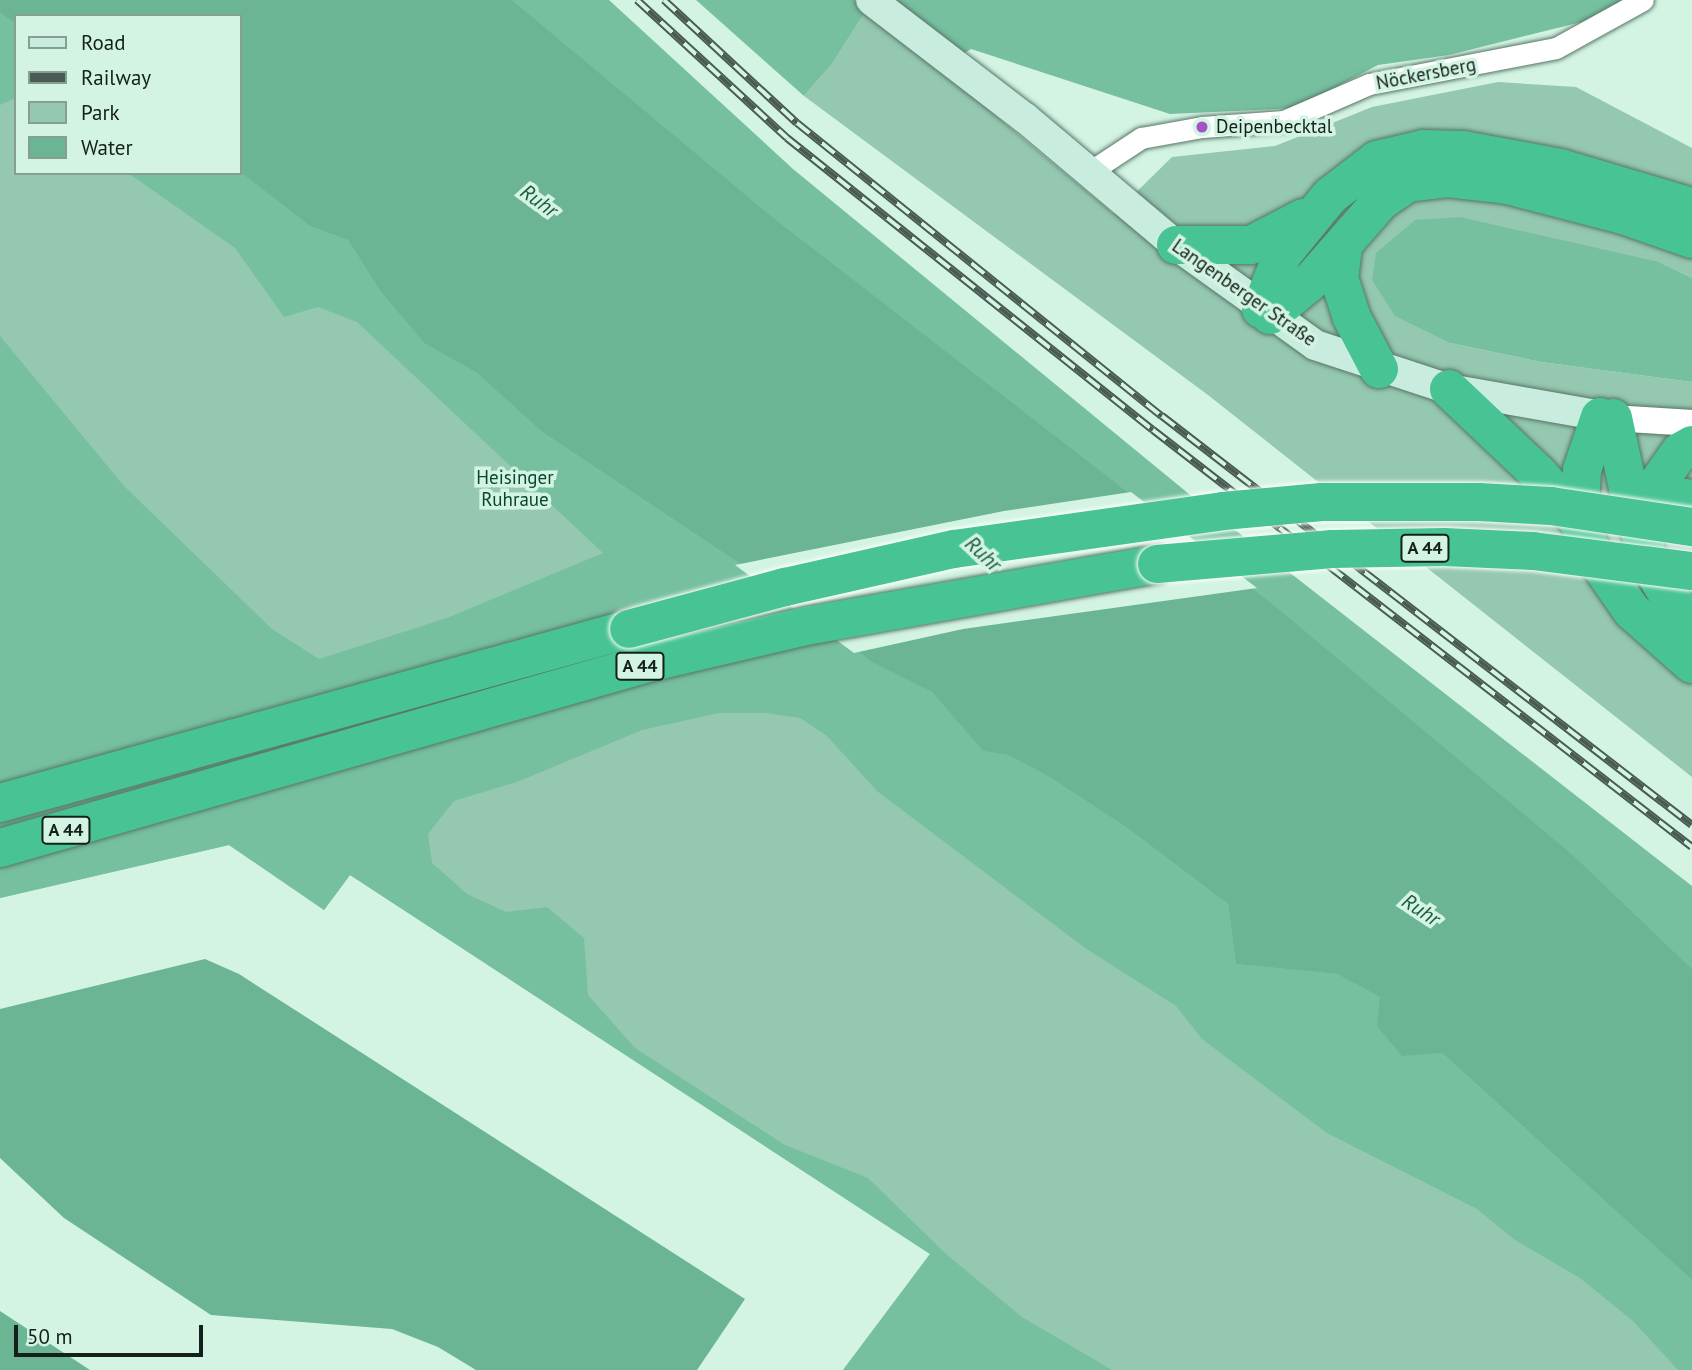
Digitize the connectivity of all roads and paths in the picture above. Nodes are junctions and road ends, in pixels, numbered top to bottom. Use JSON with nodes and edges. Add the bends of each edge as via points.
{"nodes":[{"id":1,"x":872,"y":0,"type":"edge"},
{"id":2,"x":1643,"y":0,"type":"edge"},
{"id":3,"x":1088,"y":173,"type":"junction"},
{"id":4,"x":1692,"y":206,"type":"edge"},
{"id":5,"x":1317,"y":210,"type":"junction"},
{"id":6,"x":1692,"y":239,"type":"edge"},
{"id":7,"x":1176,"y":245,"type":"junction"},
{"id":8,"x":1343,"y":247,"type":"junction"},
{"id":9,"x":1266,"y":312,"type":"junction"},
{"id":10,"x":1379,"y":369,"type":"junction"},
{"id":11,"x":1449,"y":389,"type":"junction"},
{"id":12,"x":1606,"y":418,"type":"junction"},
{"id":13,"x":1692,"y":423,"type":"edge"},
{"id":14,"x":1692,"y":445,"type":"edge"},
{"id":15,"x":1692,"y":499,"type":"edge"},
{"id":16,"x":1565,"y":514,"type":"junction"},
{"id":17,"x":1634,"y":516,"type":"junction"},
{"id":18,"x":1692,"y":527,"type":"edge"},
{"id":19,"x":1692,"y":571,"type":"edge"},
{"id":20,"x":1692,"y":621,"type":"edge"},
{"id":21,"x":1692,"y":664,"type":"edge"},
{"id":22,"x":0,"y":803,"type":"edge"},
{"id":23,"x":0,"y":848,"type":"edge"}],
"edges":[{"from":1,"to":3,"type":"main road","name":"Langenberger Straße"},
{"from":2,"to":3,"type":"street","name":"Nöckersberg","via":[[1556,48],[1393,78],[1284,121],[1202,127],[1141,138]]},
{"from":3,"to":7,"type":"main road","name":"Langenberger Straße"},
{"from":4,"to":5,"type":"highway","via":[[1560,168],[1464,150],[1423,149],[1377,160]]},
{"from":5,"to":7,"type":"highway","via":[[1251,246]]},
{"from":5,"to":9,"type":"highway","via":[[1282,255]]},
{"from":6,"to":8,"type":"highway","via":[[1623,215],[1521,189],[1447,178],[1408,183],[1381,201]]},
{"from":7,"to":9,"type":"main road","name":"Langenberger Straße"},
{"from":8,"to":9,"type":"highway"},
{"from":8,"to":10,"type":"highway","via":[[1342,287]]},
{"from":9,"to":10,"type":"main road","name":"Langenberger Straße","via":[[1315,345]]},
{"from":10,"to":11,"type":"main road","name":"Langenberger Straße"},
{"from":11,"to":12,"type":"main road","name":"Langenberger Straße"},
{"from":11,"to":16,"type":"highway","via":[[1539,474]]},
{"from":12,"to":13,"type":"street","name":"Langenberger Straße"},
{"from":12,"to":16,"type":"highway"},
{"from":12,"to":17,"type":"highway"},
{"from":14,"to":17,"type":"highway","via":[[1680,452]]},
{"from":15,"to":16,"type":"highway","bridge":true,"via":[[1668,496]]},
{"from":16,"to":18,"type":"highway","number":"A 44","bridge":true},
{"from":16,"to":21,"type":"highway","via":[[1632,611]]},
{"from":16,"to":22,"type":"highway","number":"A 44","bridge":true,"via":[[1322,502],[1197,514],[954,549],[785,587]]},
{"from":17,"to":20,"type":"highway","via":[[1653,570],[1672,602]]},
{"from":19,"to":23,"type":"highway","number":"A 44","bridge":true,"via":[[1533,551],[1332,549],[1157,564],[987,591],[648,663]]}]}
